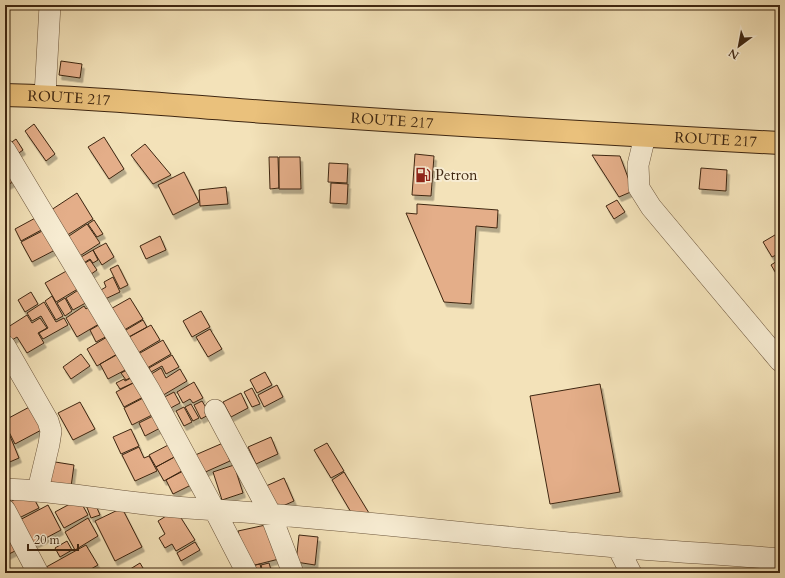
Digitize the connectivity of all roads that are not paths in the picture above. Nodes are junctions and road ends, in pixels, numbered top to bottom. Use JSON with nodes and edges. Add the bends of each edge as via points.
{"nodes":[{"id":1,"x":50,"y":5,"type":"edge"},
{"id":2,"x":5,"y":94,"type":"edge"},
{"id":3,"x":45,"y":96,"type":"junction"},
{"id":4,"x":645,"y":136,"type":"junction"},
{"id":5,"x":780,"y":143,"type":"edge"},
{"id":6,"x":5,"y":150,"type":"edge"},
{"id":7,"x":5,"y":346,"type":"edge"},
{"id":8,"x":780,"y":361,"type":"edge"},
{"id":9,"x":215,"y":410,"type":"dead end"},
{"id":10,"x":5,"y":489,"type":"edge"},
{"id":11,"x":38,"y":490,"type":"junction"},
{"id":12,"x":214,"y":509,"type":"junction"},
{"id":13,"x":5,"y":510,"type":"edge"},
{"id":14,"x":270,"y":513,"type":"junction"},
{"id":15,"x":618,"y":548,"type":"junction"},
{"id":16,"x":780,"y":559,"type":"edge"},
{"id":17,"x":38,"y":573,"type":"edge"},
{"id":18,"x":246,"y":573,"type":"edge"},
{"id":19,"x":293,"y":573,"type":"edge"},
{"id":20,"x":631,"y":573,"type":"edge"}],
"edges":[{"from":1,"to":3,"type":"street"},
{"from":2,"to":3,"type":"main road","name":"ROUTE 217"},
{"from":3,"to":4,"type":"main road","name":"ROUTE 217"},
{"from":4,"to":5,"type":"main road","name":"ROUTE 217"},
{"from":4,"to":8,"type":"street","via":[[638,165],[639,188],[651,207]]},
{"from":6,"to":12,"type":"street","via":[[150,391]]},
{"from":7,"to":11,"type":"street","via":[[48,421],[51,431]]},
{"from":9,"to":14,"type":"street"},
{"from":10,"to":11,"type":"street"},
{"from":11,"to":12,"type":"street","via":[[185,508]]},
{"from":12,"to":14,"type":"street"},
{"from":12,"to":18,"type":"street"},
{"from":13,"to":17,"type":"street"},
{"from":14,"to":15,"type":"street"},
{"from":14,"to":19,"type":"street"},
{"from":15,"to":16,"type":"street"},
{"from":15,"to":20,"type":"street"}]}
